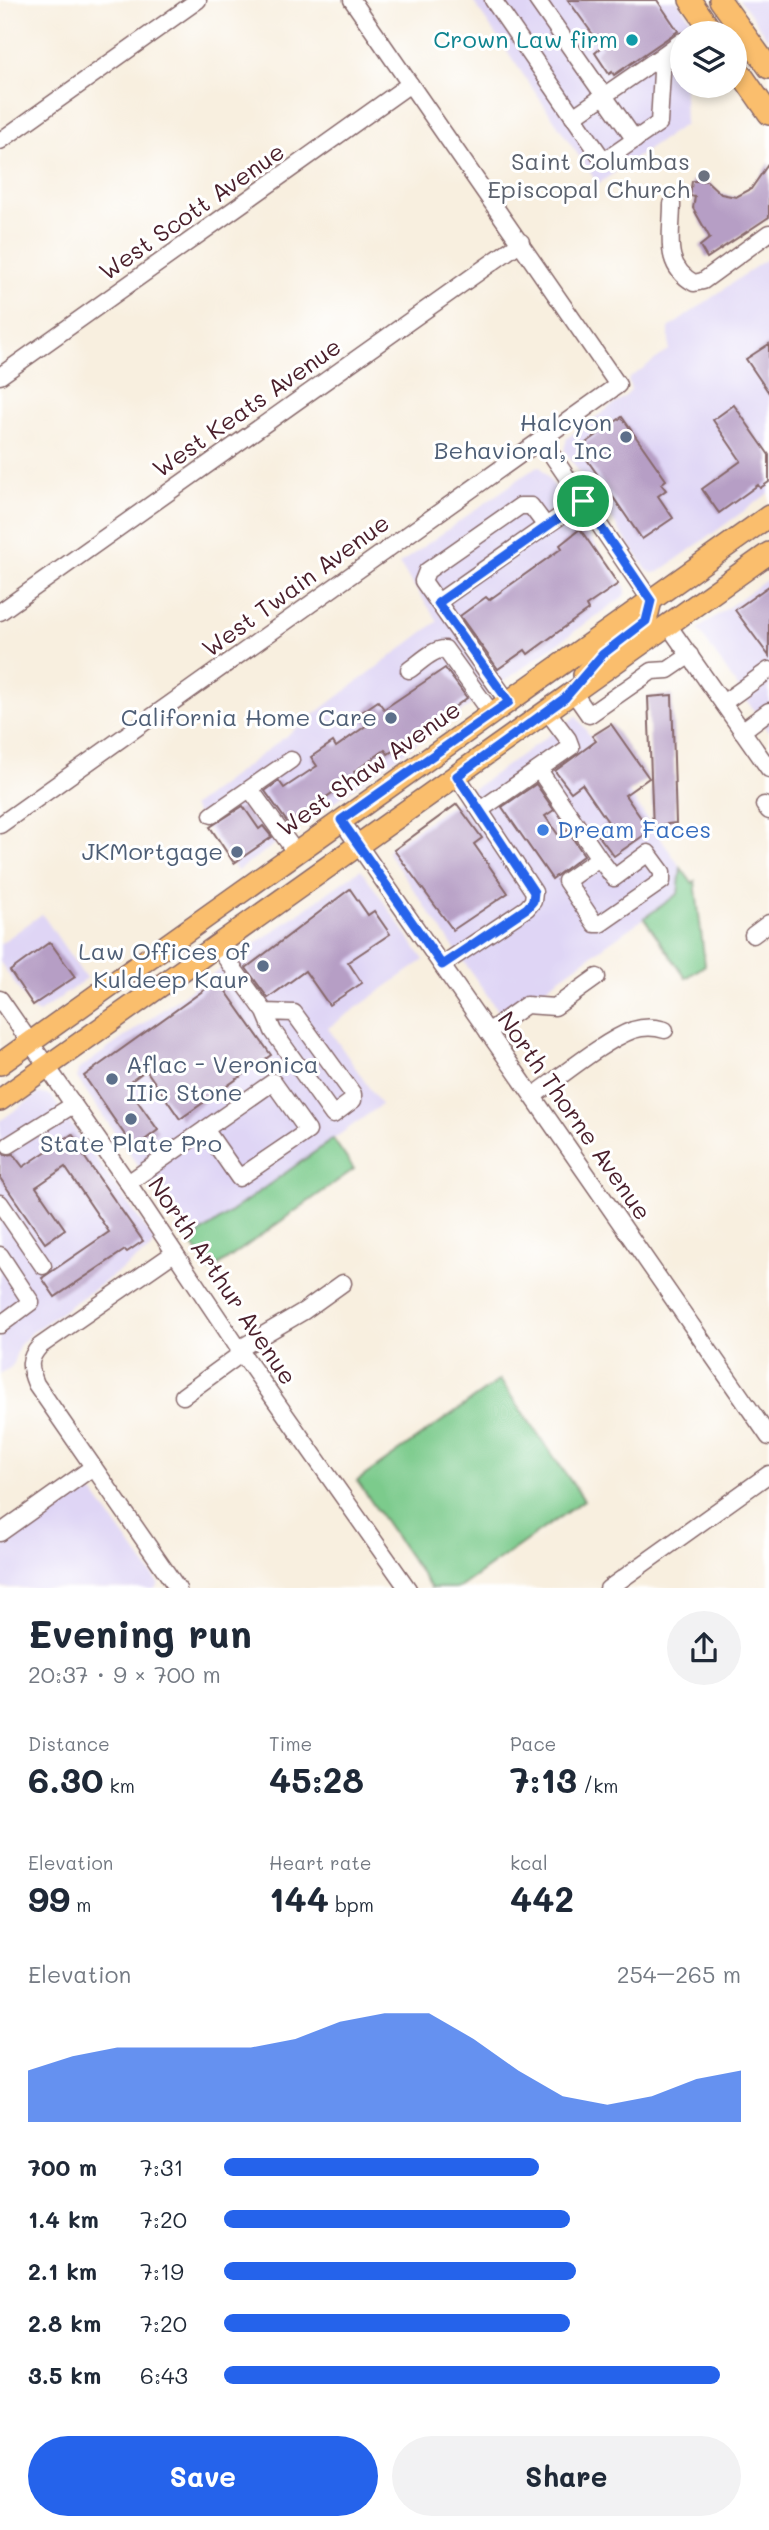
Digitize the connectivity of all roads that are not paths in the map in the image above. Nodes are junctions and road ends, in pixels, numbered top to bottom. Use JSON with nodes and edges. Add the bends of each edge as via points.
{"nodes":[{"id":1,"x":198,"y":0,"type":"edge"},
{"id":2,"x":352,"y":0,"type":"edge"},
{"id":3,"x":493,"y":0,"type":"edge"},
{"id":4,"x":537,"y":0,"type":"edge"},
{"id":5,"x":690,"y":0,"type":"edge"},
{"id":6,"x":720,"y":0,"type":"edge"},
{"id":7,"x":700,"y":21,"type":"edge"},
{"id":8,"x":670,"y":50,"type":"edge"},
{"id":9,"x":663,"y":55,"type":"junction"},
{"id":10,"x":769,"y":68,"type":"edge"},
{"id":11,"x":747,"y":82,"type":"edge"},
{"id":12,"x":410,"y":85,"type":"junction"},
{"id":13,"x":604,"y":96,"type":"junction"},
{"id":14,"x":769,"y":114,"type":"edge"},
{"id":15,"x":573,"y":117,"type":"junction"},
{"id":16,"x":635,"y":140,"type":"junction"},
{"id":17,"x":0,"y":141,"type":"edge"},
{"id":18,"x":672,"y":204,"type":"dead end"},
{"id":19,"x":769,"y":233,"type":"edge"},
{"id":20,"x":521,"y":242,"type":"junction"},
{"id":21,"x":0,"y":376,"type":"edge"},
{"id":22,"x":541,"y":439,"type":"junction"},
{"id":23,"x":583,"y":501,"type":"junction"},
{"id":24,"x":769,"y":516,"type":"edge"},
{"id":25,"x":546,"y":526,"type":"junction"},
{"id":26,"x":769,"y":553,"type":"edge"},
{"id":27,"x":712,"y":557,"type":"junction"},
{"id":28,"x":651,"y":601,"type":"junction"},
{"id":29,"x":438,"y":603,"type":"junction"},
{"id":30,"x":0,"y":612,"type":"edge"},
{"id":31,"x":668,"y":625,"type":"junction"},
{"id":32,"x":636,"y":648,"type":"junction"},
{"id":33,"x":690,"y":655,"type":"junction"},
{"id":34,"x":409,"y":670,"type":"dead end"},
{"id":35,"x":652,"y":670,"type":"junction"},
{"id":36,"x":769,"y":670,"type":"edge"},
{"id":37,"x":569,"y":695,"type":"junction"},
{"id":38,"x":723,"y":703,"type":"junction"},
{"id":39,"x":500,"y":708,"type":"junction"},
{"id":40,"x":547,"y":711,"type":"junction"},
{"id":41,"x":769,"y":711,"type":"edge"},
{"id":42,"x":742,"y":731,"type":"junction"},
{"id":43,"x":291,"y":760,"type":"dead end"},
{"id":44,"x":538,"y":769,"type":"junction"},
{"id":45,"x":769,"y":769,"type":"edge"},
{"id":46,"x":457,"y":776,"type":"junction"},
{"id":47,"x":250,"y":789,"type":"junction"},
{"id":48,"x":480,"y":810,"type":"junction"},
{"id":49,"x":212,"y":815,"type":"dead end"},
{"id":50,"x":341,"y":820,"type":"junction"},
{"id":51,"x":0,"y":825,"type":"edge"},
{"id":52,"x":359,"y":845,"type":"junction"},
{"id":53,"x":296,"y":853,"type":"junction"},
{"id":54,"x":599,"y":858,"type":"junction"},
{"id":55,"x":769,"y":923,"type":"edge"},
{"id":56,"x":753,"y":935,"type":"dead end"},
{"id":57,"x":217,"y":946,"type":"junction"},
{"id":58,"x":442,"y":965,"type":"junction"},
{"id":59,"x":597,"y":977,"type":"dead end"},
{"id":60,"x":0,"y":999,"type":"edge"},
{"id":61,"x":265,"y":1012,"type":"junction"},
{"id":62,"x":665,"y":1030,"type":"dead end"},
{"id":63,"x":488,"y":1032,"type":"junction"},
{"id":64,"x":30,"y":1043,"type":"junction"},
{"id":65,"x":0,"y":1065,"type":"edge"},
{"id":66,"x":47,"y":1067,"type":"junction"},
{"id":67,"x":533,"y":1096,"type":"junction"},
{"id":68,"x":0,"y":1100,"type":"edge"},
{"id":69,"x":73,"y":1105,"type":"junction"},
{"id":70,"x":205,"y":1129,"type":"junction"},
{"id":71,"x":9,"y":1145,"type":"dead end"},
{"id":72,"x":128,"y":1183,"type":"junction"},
{"id":73,"x":0,"y":1203,"type":"edge"},
{"id":74,"x":174,"y":1253,"type":"junction"},
{"id":75,"x":0,"y":1255,"type":"edge"},
{"id":76,"x":43,"y":1266,"type":"dead end"},
{"id":77,"x":7,"y":1280,"type":"edge"},
{"id":78,"x":343,"y":1283,"type":"dead end"},
{"id":79,"x":0,"y":1325,"type":"edge"},
{"id":80,"x":241,"y":1351,"type":"junction"},
{"id":81,"x":183,"y":1396,"type":"dead end"},
{"id":82,"x":769,"y":1437,"type":"edge"},
{"id":83,"x":93,"y":1467,"type":"junction"},
{"id":84,"x":769,"y":1474,"type":"edge"},
{"id":85,"x":0,"y":1533,"type":"edge"},
{"id":86,"x":178,"y":1588,"type":"edge"},
{"id":87,"x":408,"y":1588,"type":"edge"},
{"id":88,"x":608,"y":1588,"type":"edge"}],
"edges":[{"from":1,"to":17,"type":"street"},
{"from":2,"to":12,"type":"street"},
{"from":3,"to":15,"type":"street"},
{"from":4,"to":13,"type":"street"},
{"from":5,"to":7,"type":"main road"},
{"from":6,"to":10,"type":"main road"},
{"from":8,"to":9,"type":"street"},
{"from":9,"to":13,"type":"street"},
{"from":9,"to":16,"type":"street","via":[[659,123]]},
{"from":11,"to":14,"type":"main road"},
{"from":12,"to":20,"type":"street"},
{"from":12,"to":21,"type":"street","name":"West Scott Avenue"},
{"from":13,"to":15,"type":"street"},
{"from":13,"to":16,"type":"street"},
{"from":15,"to":16,"type":"street","via":[[604,161]]},
{"from":18,"to":19,"type":"street","via":[[672,261],[694,283]]},
{"from":20,"to":22,"type":"street","name":"West Twain Avenue","via":[[618,385]]},
{"from":20,"to":30,"type":"street","name":"West Keats Avenue"},
{"from":22,"to":23,"type":"street"},
{"from":22,"to":51,"type":"street","name":"West Twain Avenue"},
{"from":23,"to":25,"type":"street"},
{"from":23,"to":28,"type":"street"},
{"from":24,"to":27,"type":"main road","name":"West Shaw Avenue"},
{"from":25,"to":29,"type":"street"},
{"from":25,"to":29,"type":"street","via":[[531,506],[520,506],[427,571],[423,581]]},
{"from":26,"to":31,"type":"main road"},
{"from":27,"to":28,"type":"main road","name":"West Shaw Avenue"},
{"from":27,"to":31,"type":"main road","via":[[711,575],[669,605]]},
{"from":28,"to":37,"type":"main road","via":[[646,621],[603,654]]},
{"from":28,"to":39,"type":"main road","name":"West Shaw Avenue"},
{"from":29,"to":39,"type":"street"},
{"from":31,"to":32,"type":"main road"},
{"from":31,"to":33,"type":"street"},
{"from":32,"to":35,"type":"street"},
{"from":32,"to":37,"type":"main road"},
{"from":33,"to":35,"type":"street","via":[[668,670]]},
{"from":33,"to":38,"type":"street"},
{"from":34,"to":39,"type":"street","via":[[445,649]]},
{"from":35,"to":37,"type":"street","via":[[589,715]]},
{"from":36,"to":38,"type":"street"},
{"from":37,"to":40,"type":"main road"},
{"from":38,"to":42,"type":"street"},
{"from":39,"to":50,"type":"main road","name":"West Shaw Avenue"},
{"from":40,"to":44,"type":"street","via":[[571,747]]},
{"from":40,"to":46,"type":"main road"},
{"from":41,"to":42,"type":"street"},
{"from":42,"to":45,"type":"street"},
{"from":43,"to":47,"type":"street"},
{"from":44,"to":48,"type":"street"},
{"from":44,"to":54,"type":"street"},
{"from":46,"to":48,"type":"street"},
{"from":46,"to":52,"type":"main road"},
{"from":47,"to":49,"type":"street"},
{"from":47,"to":53,"type":"street"},
{"from":48,"to":58,"type":"street","via":[[530,884],[533,901]]},
{"from":50,"to":52,"type":"street","name":"North Thorne Avenue"},
{"from":50,"to":53,"type":"main road","name":"West Shaw Avenue"},
{"from":52,"to":57,"type":"main road"},
{"from":52,"to":58,"type":"street","name":"North Thorne Avenue"},
{"from":53,"to":64,"type":"main road","name":"West Shaw Avenue"},
{"from":54,"to":54,"type":"street","via":[[566,881],[595,924],[662,881],[662,872],[648,853],[614,878]]},
{"from":55,"to":56,"type":"street"},
{"from":57,"to":61,"type":"street"},
{"from":57,"to":66,"type":"main road"},
{"from":58,"to":63,"type":"street","name":"North Thorne Avenue"},
{"from":59,"to":63,"type":"street","via":[[555,1007],[526,1005]]},
{"from":60,"to":64,"type":"street","name":"North Arthur Avenue"},
{"from":61,"to":61,"type":"street","via":[[273,1031],[333,1115],[354,1100],[294,1013]]},
{"from":62,"to":67,"type":"street","via":[[633,1030]]},
{"from":63,"to":67,"type":"street","name":"North Thorne Avenue"},
{"from":64,"to":65,"type":"main road","name":"West Shaw Avenue"},
{"from":64,"to":66,"type":"street","name":"North Arthur Avenue"},
{"from":66,"to":68,"type":"main road"},
{"from":66,"to":69,"type":"street","name":"North Arthur Avenue"},
{"from":67,"to":82,"type":"street","name":"North Thorne Avenue"},
{"from":69,"to":71,"type":"street"},
{"from":69,"to":72,"type":"street","name":"North Arthur Avenue"},
{"from":70,"to":70,"type":"street","via":[[273,1082],[308,1131],[239,1178]]},
{"from":70,"to":72,"type":"street"},
{"from":72,"to":74,"type":"street","name":"North Arthur Avenue"},
{"from":73,"to":76,"type":"street"},
{"from":74,"to":80,"type":"street","name":"North Arthur Avenue"},
{"from":74,"to":83,"type":"street","via":[[40,1346],[29,1364],[36,1384]]},
{"from":75,"to":77,"type":"street"},
{"from":77,"to":79,"type":"street","via":[[31,1302]]},
{"from":78,"to":80,"type":"street"},
{"from":80,"to":81,"type":"street"},
{"from":80,"to":87,"type":"street","name":"North Arthur Avenue"},
{"from":83,"to":85,"type":"street"},
{"from":83,"to":86,"type":"street"},
{"from":84,"to":88,"type":"street"}]}
